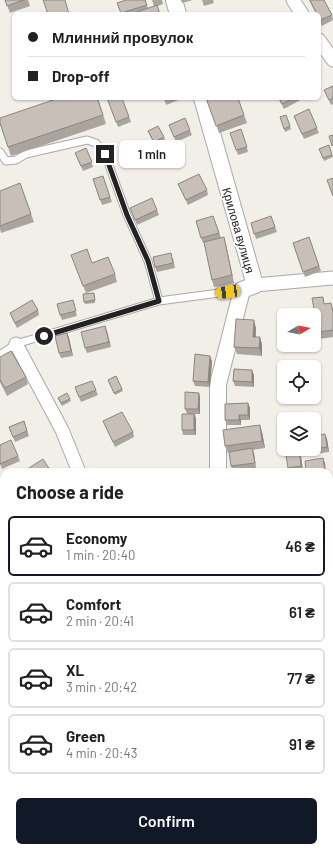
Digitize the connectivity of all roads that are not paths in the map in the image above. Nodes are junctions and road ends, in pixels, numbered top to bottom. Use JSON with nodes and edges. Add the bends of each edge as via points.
{"nodes":[{"id":1,"x":174,"y":0,"type":"edge"},
{"id":2,"x":293,"y":0,"type":"edge"},
{"id":3,"x":177,"y":12,"type":"edge"},
{"id":4,"x":301,"y":12,"type":"edge"},
{"id":5,"x":321,"y":43,"type":"edge"},
{"id":6,"x":333,"y":60,"type":"edge"},
{"id":7,"x":202,"y":100,"type":"edge"},
{"id":8,"x":0,"y":152,"type":"edge"},
{"id":9,"x":333,"y":278,"type":"edge"},
{"id":10,"x":248,"y":287,"type":"junction"},
{"id":11,"x":159,"y":301,"type":"junction"},
{"id":12,"x":16,"y":344,"type":"junction"},
{"id":13,"x":0,"y":354,"type":"edge"},
{"id":14,"x":78,"y":468,"type":"edge"},
{"id":15,"x":218,"y":468,"type":"edge"},
{"id":16,"x":0,"y":852,"type":"edge"},
{"id":17,"x":11,"y":852,"type":"edge"}],
"edges":[{"from":1,"to":3,"type":"street"},
{"from":2,"to":4,"type":"street"},
{"from":5,"to":6,"type":"street"},
{"from":7,"to":10,"type":"street","name":"Крилова вулиця"},
{"from":8,"to":11,"type":"lane","via":[[6,162],[26,154],[87,140],[96,143],[105,154],[127,215],[148,261]]},
{"from":9,"to":10,"type":"street"},
{"from":10,"to":11,"type":"lane"},
{"from":10,"to":15,"type":"street","name":"Крилова вулиця","via":[[218,384]]},
{"from":11,"to":12,"type":"lane"},
{"from":12,"to":13,"type":"lane"},
{"from":12,"to":14,"type":"street","via":[[62,430]]},
{"from":16,"to":17,"type":"main road"}]}
